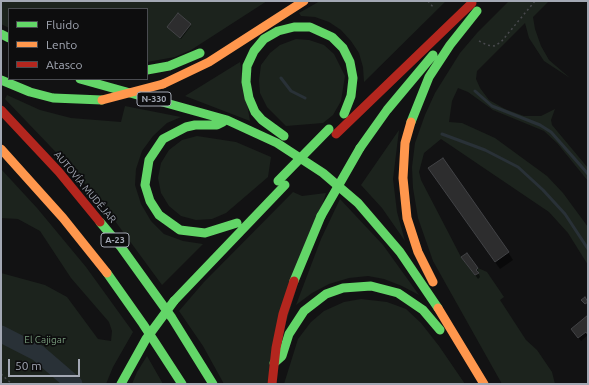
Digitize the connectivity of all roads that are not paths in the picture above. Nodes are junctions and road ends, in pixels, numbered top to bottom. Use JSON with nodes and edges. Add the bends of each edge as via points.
{"nodes":[{"id":1,"x":304,"y":1,"type":"edge"},
{"id":2,"x":478,"y":6,"type":"edge"},
{"id":3,"x":207,"y":49,"type":"dead end"},
{"id":4,"x":148,"y":70,"type":"edge"},
{"id":5,"x":385,"y":74,"type":"dead end"},
{"id":6,"x":1,"y":80,"type":"edge"},
{"id":7,"x":84,"y":80,"type":"edge"},
{"id":8,"x":1,"y":110,"type":"edge"},
{"id":9,"x":344,"y":114,"type":"junction"},
{"id":10,"x":227,"y":120,"type":"junction"},
{"id":11,"x":332,"y":131,"type":"junction"},
{"id":12,"x":1,"y":149,"type":"edge"},
{"id":13,"x":323,"y":173,"type":"junction"},
{"id":14,"x":281,"y":183,"type":"junction"},
{"id":15,"x":237,"y":222,"type":"junction"},
{"id":16,"x":174,"y":301,"type":"junction"},
{"id":17,"x":452,"y":331,"type":"junction"},
{"id":18,"x":274,"y":363,"type":"junction"},
{"id":19,"x":475,"y":369,"type":"junction"},
{"id":20,"x":121,"y":384,"type":"edge"},
{"id":21,"x":182,"y":384,"type":"edge"},
{"id":22,"x":213,"y":384,"type":"edge"},
{"id":23,"x":272,"y":384,"type":"edge"},
{"id":24,"x":484,"y":384,"type":"edge"}],
"edges":[{"from":1,"to":6,"type":"highway","bridge":true,"via":[[209,62],[163,84],[130,94],[102,100],[53,98]]},
{"from":2,"to":11,"type":"highway"},
{"from":2,"to":17,"type":"highway","via":[[439,60],[420,94],[409,127],[403,160],[404,199],[408,218],[425,268],[451,314]]},
{"from":2,"to":18,"type":"highway","bridge":true,"via":[[415,74],[360,148],[321,216],[288,296]]},
{"from":3,"to":4,"type":"highway","via":[[178,63]]},
{"from":5,"to":9,"type":"highway"},
{"from":7,"to":10,"type":"highway","number":"N-330"},
{"from":8,"to":22,"type":"highway","name":"AUTOVÍA MUDÉJAR","number":"A-23","via":[[59,172],[120,247],[172,318]]},
{"from":9,"to":11,"type":"highway"},
{"from":9,"to":13,"type":"highway","via":[[353,87],[352,70],[347,55],[332,37],[310,27],[294,26],[271,34],[259,45],[250,58],[246,74],[246,90],[252,105],[262,120],[319,161]]},
{"from":10,"to":13,"type":"highway","number":"N-330","via":[[277,143]]},
{"from":10,"to":15,"type":"highway","via":[[217,125],[186,127],[163,139],[149,160],[145,185],[150,201],[159,215],[180,230],[204,233]]},
{"from":11,"to":14,"type":"highway","bridge":true},
{"from":12,"to":21,"type":"highway","number":"A-23","via":[[63,218],[113,281]]},
{"from":13,"to":17,"type":"highway","number":"N-330","via":[[358,203],[385,233],[413,270]]},
{"from":14,"to":15,"type":"highway"},
{"from":14,"to":16,"type":"highway"},
{"from":15,"to":16,"type":"highway","via":[[186,276]]},
{"from":16,"to":20,"type":"highway","bridge":true,"via":[[142,345]]},
{"from":17,"to":19,"type":"highway","number":"N-330"},
{"from":18,"to":19,"type":"highway","via":[[282,356],[293,325],[311,304],[335,291],[362,286],[389,290],[415,303],[433,321],[459,358]]},
{"from":18,"to":23,"type":"highway"},
{"from":19,"to":24,"type":"highway"}]}
